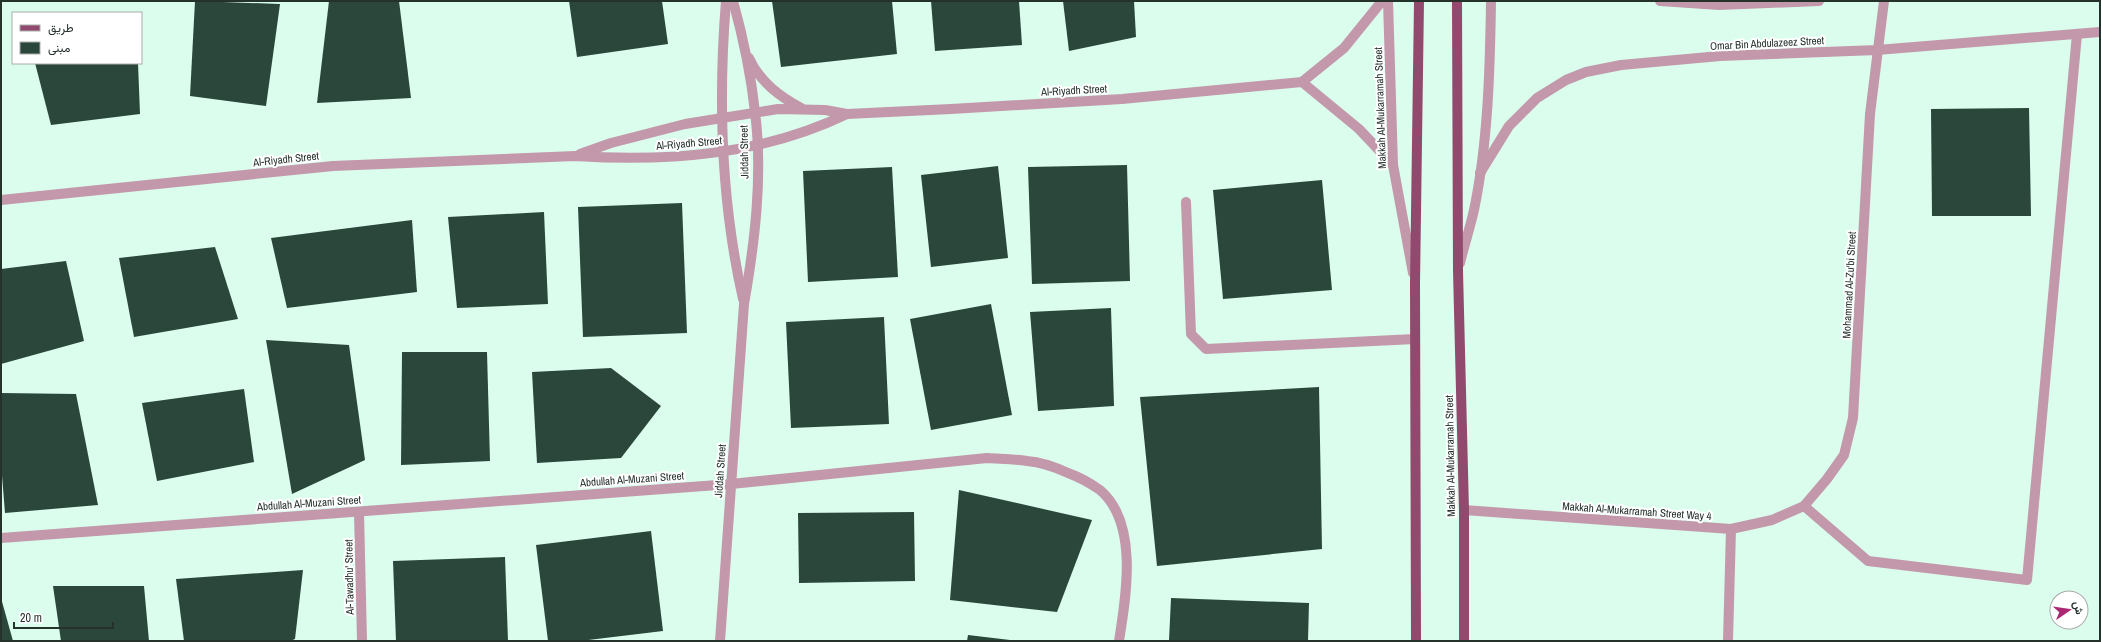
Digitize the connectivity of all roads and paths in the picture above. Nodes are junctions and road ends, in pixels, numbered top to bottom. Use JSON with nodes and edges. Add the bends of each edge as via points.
{"nodes":[{"id":1,"x":726,"y":1,"type":"edge"},
{"id":2,"x":733,"y":1,"type":"edge"},
{"id":3,"x":1382,"y":1,"type":"edge"},
{"id":4,"x":1388,"y":1,"type":"edge"},
{"id":5,"x":1419,"y":1,"type":"edge"},
{"id":6,"x":1458,"y":1,"type":"edge"},
{"id":7,"x":1491,"y":1,"type":"edge"},
{"id":8,"x":1660,"y":1,"type":"edge"},
{"id":9,"x":1820,"y":1,"type":"edge"},
{"id":10,"x":1884,"y":1,"type":"edge"},
{"id":11,"x":2100,"y":32,"type":"edge"},
{"id":12,"x":2077,"y":34,"type":"junction"},
{"id":13,"x":744,"y":46,"type":"junction"},
{"id":14,"x":1877,"y":50,"type":"junction"},
{"id":15,"x":1302,"y":82,"type":"junction"},
{"id":16,"x":801,"y":108,"type":"junction"},
{"id":17,"x":755,"y":112,"type":"junction"},
{"id":18,"x":847,"y":114,"type":"junction"},
{"id":19,"x":722,"y":118,"type":"junction"},
{"id":20,"x":757,"y":146,"type":"junction"},
{"id":21,"x":724,"y":152,"type":"junction"},
{"id":22,"x":575,"y":156,"type":"junction"},
{"id":23,"x":1393,"y":165,"type":"junction"},
{"id":24,"x":1480,"y":173,"type":"junction"},
{"id":25,"x":1,"y":200,"type":"edge"},
{"id":26,"x":1186,"y":202,"type":"dead end"},
{"id":27,"x":1458,"y":271,"type":"junction"},
{"id":28,"x":1415,"y":284,"type":"junction"},
{"id":29,"x":744,"y":304,"type":"junction"},
{"id":30,"x":1415,"y":339,"type":"junction"},
{"id":31,"x":731,"y":484,"type":"junction"},
{"id":32,"x":1804,"y":506,"type":"junction"},
{"id":33,"x":1464,"y":510,"type":"junction"},
{"id":34,"x":359,"y":512,"type":"junction"},
{"id":35,"x":1731,"y":529,"type":"junction"},
{"id":36,"x":1,"y":538,"type":"edge"},
{"id":37,"x":362,"y":641,"type":"edge"},
{"id":38,"x":720,"y":641,"type":"edge"},
{"id":39,"x":1119,"y":641,"type":"edge"},
{"id":40,"x":1416,"y":641,"type":"edge"},
{"id":41,"x":1464,"y":641,"type":"edge"},
{"id":42,"x":1728,"y":641,"type":"edge"}],
"edges":[{"from":1,"to":19,"type":"street","name":"Jiddah Street"},
{"from":2,"to":13,"type":"street","name":"Jiddah Street"},
{"from":3,"to":15,"type":"street","via":[[1344,48]]},
{"from":4,"to":23,"type":"street","name":"Makkah Al-Mukarramah Street"},
{"from":5,"to":28,"type":"main road","name":"Makkah Al-Mukarramah Street"},
{"from":6,"to":27,"type":"main road","name":"Makkah Al-Mukarramah Street"},
{"from":7,"to":24,"type":"street","name":"Makkah Al-Mukarramah Street","via":[[1490,72]]},
{"from":8,"to":9,"type":"street","via":[[1719,5]]},
{"from":10,"to":14,"type":"street","name":"Mohammad Al-Zu'bi Street"},
{"from":11,"to":12,"type":"street","name":"Omar Bin Abdulazeez Street"},
{"from":12,"to":14,"type":"street","name":"Omar Bin Abdulazeez Street"},
{"from":12,"to":32,"type":"street","via":[[2028,580],[1868,561]]},
{"from":13,"to":16,"type":"street","via":[[753,66],[766,84],[782,98]]},
{"from":13,"to":17,"type":"street","name":"Jiddah Street"},
{"from":14,"to":24,"type":"street","name":"Omar Bin Abdulazeez Street","via":[[1720,56],[1621,65],[1586,72],[1566,80],[1538,98],[1509,126]]},
{"from":14,"to":32,"type":"street","name":"Mohammad Al-Zu'bi Street","via":[[1870,114],[1853,418],[1844,455]]},
{"from":15,"to":18,"type":"street","name":"Al-Riyadh Street","via":[[1122,99]]},
{"from":15,"to":23,"type":"street","via":[[1359,129]]},
{"from":16,"to":17,"type":"street","name":"Al-Riyadh Street"},
{"from":16,"to":18,"type":"street","name":"Al-Riyadh Street"},
{"from":17,"to":19,"type":"street","name":"Al-Riyadh Street"},
{"from":17,"to":20,"type":"street","name":"Jiddah Street"},
{"from":18,"to":20,"type":"street","name":"Al-Riyadh Street","via":[[803,134]]},
{"from":19,"to":21,"type":"street","name":"Jiddah Street"},
{"from":19,"to":22,"type":"street","name":"Al-Riyadh Street","via":[[648,133]]},
{"from":20,"to":21,"type":"street","name":"Al-Riyadh Street"},
{"from":20,"to":29,"type":"street","name":"Jiddah Street","via":[[755,225]]},
{"from":21,"to":22,"type":"street","name":"Al-Riyadh Street","via":[[650,158]]},
{"from":21,"to":29,"type":"street","name":"Jiddah Street","via":[[730,228]]},
{"from":22,"to":25,"type":"street","name":"Al-Riyadh Street","via":[[333,166]]},
{"from":23,"to":28,"type":"street","name":"Makkah Al-Mukarramah Street"},
{"from":24,"to":27,"type":"street","name":"Makkah Al-Mukarramah Street","via":[[1474,211]]},
{"from":26,"to":30,"type":"street","via":[[1191,334],[1206,350]]},
{"from":27,"to":33,"type":"main road","name":"Makkah Al-Mukarramah Street"},
{"from":28,"to":30,"type":"main road","name":"Makkah Al-Mukarramah Street"},
{"from":29,"to":31,"type":"street","name":"Jiddah Street"},
{"from":30,"to":40,"type":"main road","name":"Makkah Al-Mukarramah Street"},
{"from":31,"to":34,"type":"street","name":"Abdullah Al-Muzani Street"},
{"from":31,"to":38,"type":"street","name":"Jiddah Street"},
{"from":31,"to":39,"type":"street","name":"Abdullah Al-Muzani Street","via":[[987,458],[1028,461],[1052,466],[1072,474],[1100,490],[1114,507],[1123,532],[1127,559],[1125,602]]},
{"from":32,"to":35,"type":"street","name":"Makkah Al-Mukarramah Street Way 4","via":[[1772,520]]},
{"from":33,"to":35,"type":"street","name":"Makkah Al-Mukarramah Street Way 4"},
{"from":33,"to":41,"type":"main road","name":"Makkah Al-Mukarramah Street"},
{"from":34,"to":36,"type":"street","name":"Abdullah Al-Muzani Street"},
{"from":34,"to":37,"type":"street","name":"Al-Tawadhu' Street"},
{"from":35,"to":42,"type":"street"}]}
